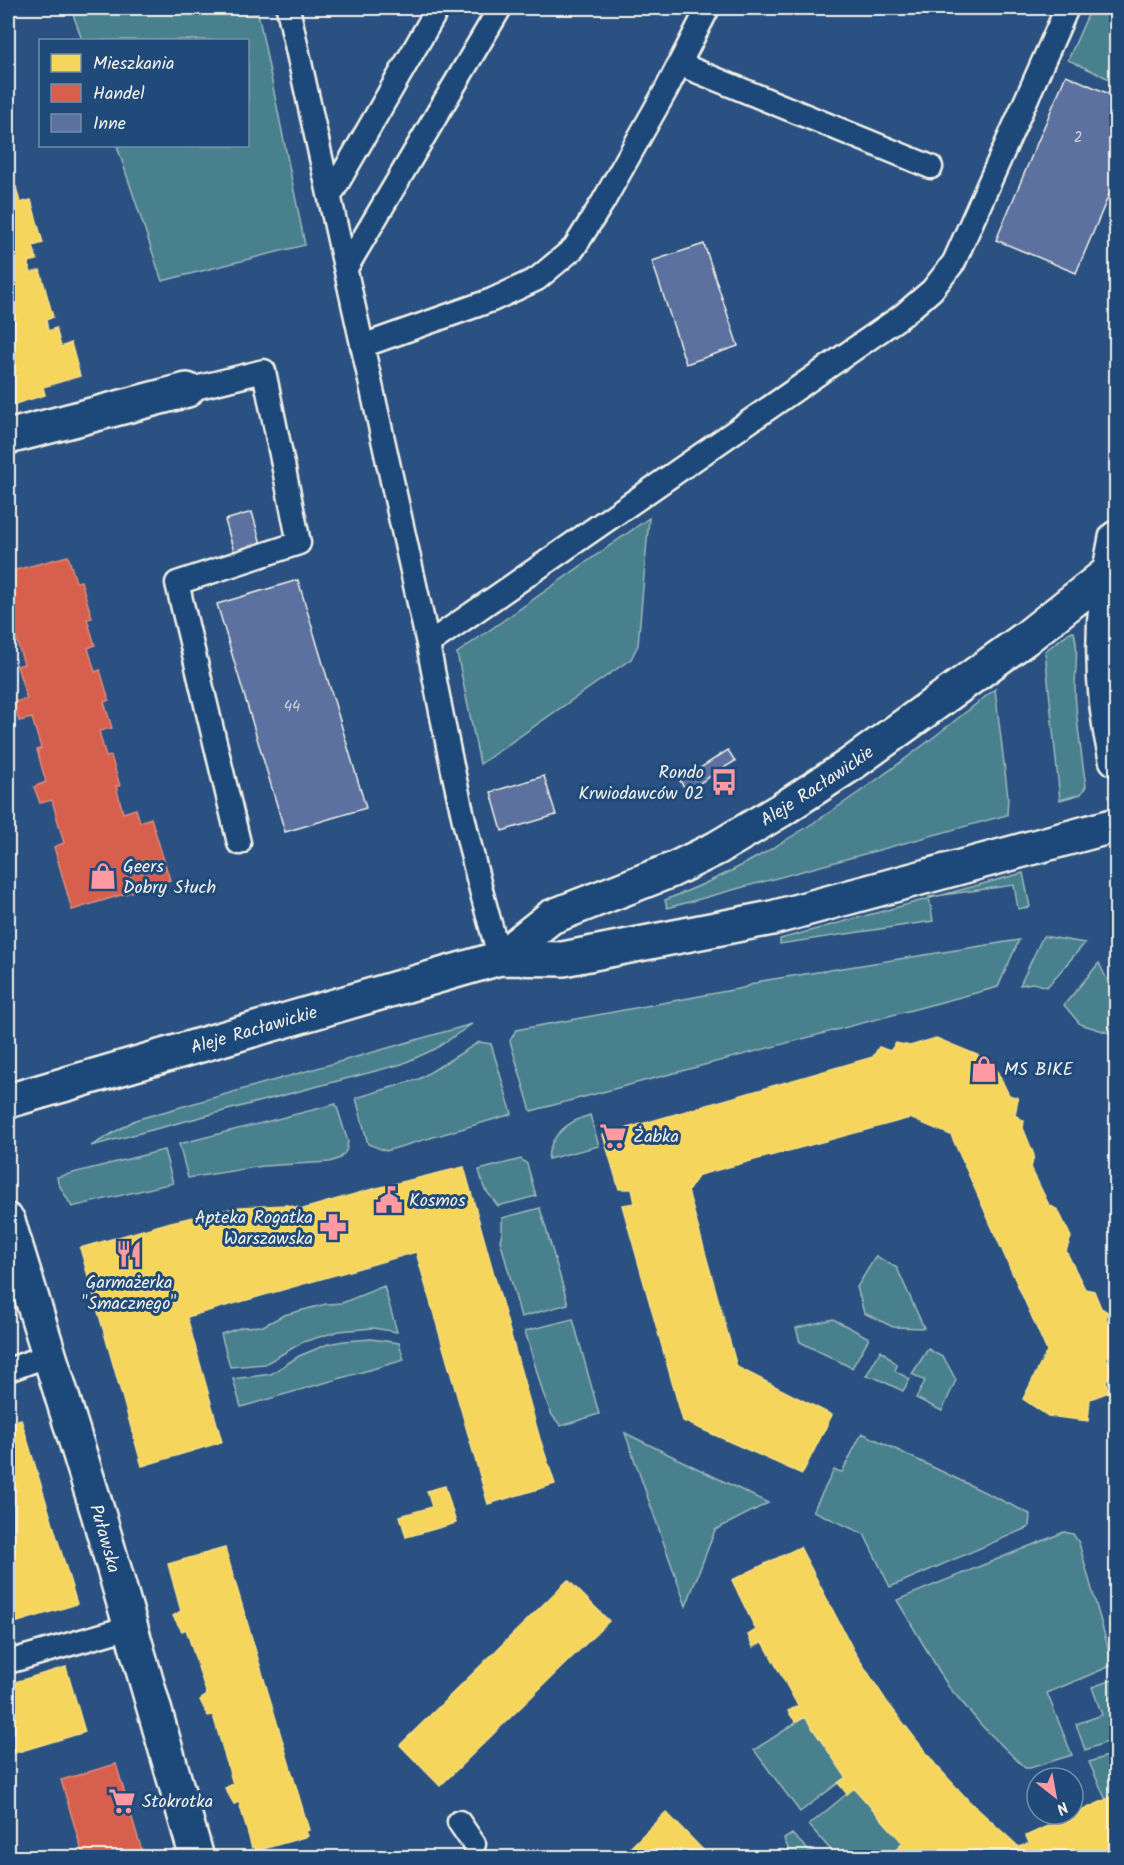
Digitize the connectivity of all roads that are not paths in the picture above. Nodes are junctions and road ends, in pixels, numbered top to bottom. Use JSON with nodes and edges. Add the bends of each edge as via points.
{"nodes":[{"id":1,"x":288,"y":8,"type":"edge"},
{"id":2,"x":438,"y":8,"type":"edge"},
{"id":3,"x":500,"y":8,"type":"edge"},
{"id":4,"x":708,"y":8,"type":"edge"},
{"id":5,"x":1067,"y":8,"type":"edge"},
{"id":6,"x":680,"y":64,"type":"junction"},
{"id":7,"x":932,"y":167,"type":"dead end"},
{"id":8,"x":330,"y":196,"type":"junction"},
{"id":9,"x":346,"y":268,"type":"junction"},
{"id":10,"x":362,"y":346,"type":"junction"},
{"id":11,"x":188,"y":390,"type":"joint"},
{"id":12,"x":8,"y":437,"type":"edge"},
{"id":13,"x":1116,"y":538,"type":"edge"},
{"id":14,"x":1113,"y":570,"type":"edge"},
{"id":15,"x":428,"y":644,"type":"junction"},
{"id":16,"x":1116,"y":759,"type":"edge"},
{"id":17,"x":1116,"y":825,"type":"edge"},
{"id":18,"x":239,"y":843,"type":"dead end"},
{"id":19,"x":500,"y":958,"type":"junction"},
{"id":20,"x":8,"y":1101,"type":"edge"},
{"id":21,"x":8,"y":1221,"type":"edge"},
{"id":22,"x":50,"y":1355,"type":"junction"},
{"id":23,"x":8,"y":1370,"type":"edge"},
{"id":24,"x":130,"y":1627,"type":"junction"},
{"id":25,"x":8,"y":1662,"type":"edge"},
{"id":26,"x":459,"y":1822,"type":"dead end"},
{"id":27,"x":474,"y":1844,"type":"dead end"},
{"id":28,"x":197,"y":1857,"type":"edge"}],
"edges":[{"from":1,"to":8,"type":"lane"},
{"from":2,"to":8,"type":"lane"},
{"from":3,"to":9,"type":"lane"},
{"from":4,"to":6,"type":"lane"},
{"from":5,"to":15,"type":"lane","via":[[954,262],[932,290],[903,315]]},
{"from":6,"to":7,"type":"lane"},
{"from":6,"to":10,"type":"lane","via":[[574,248],[537,279],[492,300]]},
{"from":8,"to":9,"type":"lane"},
{"from":9,"to":10,"type":"lane"},
{"from":10,"to":15,"type":"lane"},
{"from":11,"to":12,"type":"street"},
{"from":11,"to":18,"type":"lane","via":[[264,371],[299,543],[177,583]]},
{"from":13,"to":14,"type":"street"},
{"from":14,"to":16,"type":"street","via":[[1102,641],[1110,734]]},
{"from":14,"to":19,"type":"street","name":"Aleje Racławickie","via":[[1026,638],[781,810],[672,870],[551,917]]},
{"from":15,"to":19,"type":"lane","via":[[479,888]]},
{"from":17,"to":19,"type":"street","name":"Aleje Racławickie","via":[[772,918],[563,959]]},
{"from":19,"to":20,"type":"street","name":"Aleje Racławickie"},
{"from":21,"to":22,"type":"street","name":"Puławska"},
{"from":22,"to":23,"type":"lane"},
{"from":22,"to":24,"type":"street","name":"Puławska"},
{"from":24,"to":25,"type":"lane"},
{"from":24,"to":28,"type":"street","name":"Puławska"},
{"from":26,"to":27,"type":"lane"}]}
